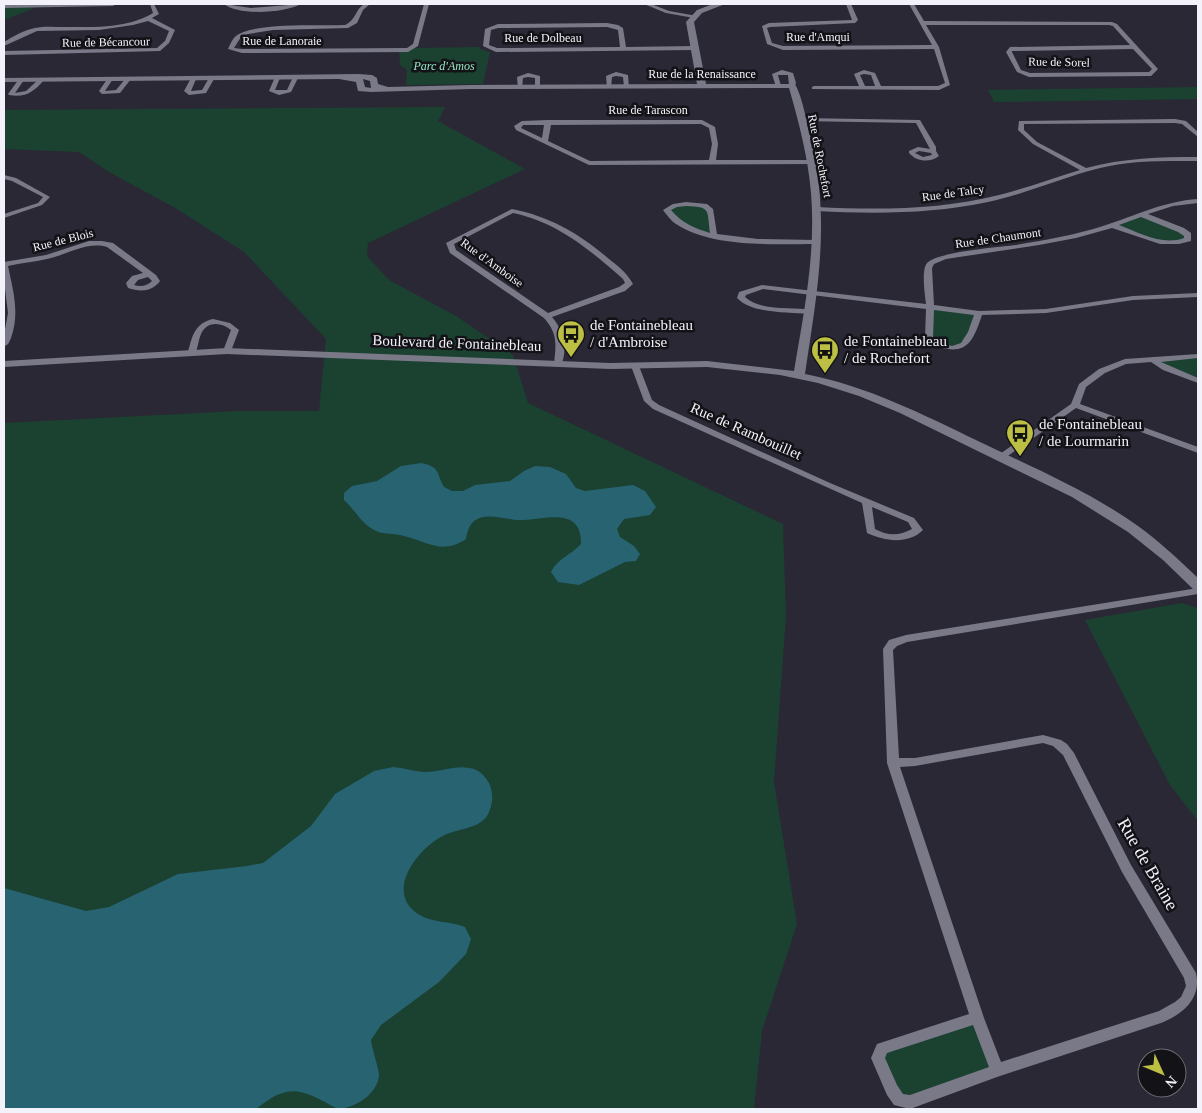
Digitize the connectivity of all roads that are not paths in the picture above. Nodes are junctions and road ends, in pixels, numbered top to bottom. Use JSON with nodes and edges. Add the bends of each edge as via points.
{"nodes":[{"id":1,"x":113,"y":4,"type":"edge"},
{"id":2,"x":152,"y":4,"type":"edge"},
{"id":3,"x":227,"y":4,"type":"edge"},
{"id":4,"x":298,"y":4,"type":"edge"},
{"id":5,"x":367,"y":4,"type":"edge"},
{"id":6,"x":427,"y":4,"type":"edge"},
{"id":7,"x":647,"y":4,"type":"edge"},
{"id":8,"x":720,"y":4,"type":"edge"},
{"id":9,"x":848,"y":4,"type":"edge"},
{"id":10,"x":912,"y":4,"type":"edge"},
{"id":11,"x":4,"y":6,"type":"edge"},
{"id":12,"x":694,"y":16,"type":"junction"},
{"id":13,"x":149,"y":19,"type":"junction"},
{"id":14,"x":924,"y":23,"type":"junction"},
{"id":15,"x":4,"y":44,"type":"edge"},
{"id":16,"x":936,"y":47,"type":"junction"},
{"id":17,"x":1134,"y":47,"type":"junction"},
{"id":18,"x":694,"y":48,"type":"junction"},
{"id":19,"x":623,"y":49,"type":"junction"},
{"id":20,"x":4,"y":53,"type":"edge"},
{"id":21,"x":277,"y":78,"type":"junction"},
{"id":22,"x":295,"y":78,"type":"junction"},
{"id":23,"x":110,"y":79,"type":"junction"},
{"id":24,"x":128,"y":79,"type":"junction"},
{"id":25,"x":193,"y":79,"type":"junction"},
{"id":26,"x":211,"y":79,"type":"junction"},
{"id":27,"x":4,"y":80,"type":"edge"},
{"id":28,"x":21,"y":80,"type":"junction"},
{"id":29,"x":41,"y":80,"type":"junction"},
{"id":30,"x":778,"y":86,"type":"junction"},
{"id":31,"x":792,"y":86,"type":"junction"},
{"id":32,"x":609,"y":87,"type":"junction"},
{"id":33,"x":627,"y":87,"type":"junction"},
{"id":34,"x":702,"y":87,"type":"junction"},
{"id":35,"x":520,"y":88,"type":"junction"},
{"id":36,"x":538,"y":88,"type":"junction"},
{"id":37,"x":814,"y":88,"type":"dead end"},
{"id":38,"x":863,"y":88,"type":"junction"},
{"id":39,"x":879,"y":88,"type":"junction"},
{"id":40,"x":801,"y":120,"type":"junction"},
{"id":41,"x":548,"y":122,"type":"junction"},
{"id":42,"x":1198,"y":135,"type":"edge"},
{"id":43,"x":545,"y":143,"type":"junction"},
{"id":44,"x":933,"y":151,"type":"dead end"},
{"id":45,"x":1198,"y":159,"type":"edge"},
{"id":46,"x":712,"y":162,"type":"junction"},
{"id":47,"x":811,"y":162,"type":"junction"},
{"id":48,"x":1087,"y":170,"type":"junction"},
{"id":49,"x":4,"y":177,"type":"edge"},
{"id":50,"x":1198,"y":201,"type":"edge"},
{"id":51,"x":817,"y":209,"type":"junction"},
{"id":52,"x":1143,"y":215,"type":"junction"},
{"id":53,"x":4,"y":216,"type":"edge"},
{"id":54,"x":1114,"y":226,"type":"junction"},
{"id":55,"x":714,"y":237,"type":"junction"},
{"id":56,"x":816,"y":242,"type":"junction"},
{"id":57,"x":4,"y":264,"type":"edge"},
{"id":58,"x":148,"y":274,"type":"dead end"},
{"id":59,"x":812,"y":292,"type":"junction"},
{"id":60,"x":1198,"y":295,"type":"edge"},
{"id":61,"x":930,"y":308,"type":"junction"},
{"id":62,"x":809,"y":312,"type":"junction"},
{"id":63,"x":979,"y":313,"type":"junction"},
{"id":64,"x":547,"y":316,"type":"junction"},
{"id":65,"x":4,"y":344,"type":"edge"},
{"id":66,"x":227,"y":351,"type":"junction"},
{"id":67,"x":192,"y":352,"type":"junction"},
{"id":68,"x":1198,"y":356,"type":"edge"},
{"id":69,"x":1151,"y":359,"type":"junction"},
{"id":70,"x":4,"y":364,"type":"edge"},
{"id":71,"x":558,"y":364,"type":"junction"},
{"id":72,"x":635,"y":366,"type":"junction"},
{"id":73,"x":800,"y":376,"type":"junction"},
{"id":74,"x":1198,"y":381,"type":"edge"},
{"id":75,"x":1075,"y":406,"type":"junction"},
{"id":76,"x":1198,"y":450,"type":"edge"},
{"id":77,"x":1002,"y":456,"type":"junction"},
{"id":78,"x":867,"y":502,"type":"junction"},
{"id":79,"x":1198,"y":586,"type":"edge"},
{"id":80,"x":1198,"y":591,"type":"edge"},
{"id":81,"x":893,"y":763,"type":"junction"},
{"id":82,"x":977,"y":1018,"type":"junction"},
{"id":83,"x":997,"y":1070,"type":"junction"}],
"edges":[{"from":1,"to":11,"type":"street"},
{"from":2,"to":13,"type":"street","via":[[156,14]]},
{"from":3,"to":4,"type":"street","via":[[241,10]]},
{"from":5,"to":6,"type":"street","name":"Rue de Lanoraie","via":[[360,9],[353,25],[247,32],[238,36],[230,49],[242,52],[408,50],[416,45]]},
{"from":7,"to":12,"type":"street"},
{"from":8,"to":12,"type":"street"},
{"from":9,"to":16,"type":"street","name":"Rue d'Amqui","via":[[853,22],[769,25],[764,27],[770,44],[783,48]]},
{"from":10,"to":14,"type":"street"},
{"from":12,"to":18,"type":"street","via":[[690,27]]},
{"from":13,"to":15,"type":"street","via":[[122,25],[36,29]]},
{"from":13,"to":20,"type":"street","name":"Rue de Bécancour","via":[[172,30],[158,50]]},
{"from":14,"to":16,"type":"street"},
{"from":14,"to":17,"type":"street","name":"Rue de Sorel","via":[[1105,23],[1115,25]]},
{"from":16,"to":39,"type":"street","via":[[948,84],[938,88]]},
{"from":17,"to":17,"type":"street","name":"Rue de Sorel","via":[[1017,47],[1009,52],[1019,71],[1029,74],[1154,72],[1155,69]]},
{"from":18,"to":19,"type":"street","name":"Rue de Dolbeau"},
{"from":18,"to":34,"type":"street"},
{"from":19,"to":19,"type":"street","name":"Rue de Dolbeau","via":[[621,29],[607,25],[498,26],[488,30],[486,46],[496,50]]},
{"from":21,"to":22,"type":"street","name":"Rue de la Renaissance"},
{"from":21,"to":22,"type":"street","via":[[272,91],[279,93],[289,91]]},
{"from":21,"to":26,"type":"street","name":"Rue de la Renaissance"},
{"from":22,"to":35,"type":"street","name":"Rue de la Renaissance","via":[[343,78],[360,81],[364,90]]},
{"from":23,"to":24,"type":"street","name":"Rue de la Renaissance"},
{"from":23,"to":24,"type":"street","via":[[102,91],[104,94],[118,92]]},
{"from":23,"to":29,"type":"street","name":"Rue de la Renaissance"},
{"from":24,"to":25,"type":"street","name":"Rue de la Renaissance"},
{"from":25,"to":26,"type":"street","name":"Rue de la Renaissance"},
{"from":25,"to":26,"type":"street","via":[[189,93],[204,92]]},
{"from":27,"to":28,"type":"street","name":"Rue de la Renaissance"},
{"from":28,"to":29,"type":"street","name":"Rue de la Renaissance"},
{"from":28,"to":29,"type":"street","via":[[12,94],[29,93]]},
{"from":30,"to":31,"type":"street","name":"Rue de la Renaissance"},
{"from":30,"to":31,"type":"street","name":"Rue de la Renaissance","via":[[775,74],[780,72],[791,74]]},
{"from":30,"to":34,"type":"street","name":"Rue de la Renaissance"},
{"from":31,"to":40,"type":"street","name":"Rue de Rochefort"},
{"from":32,"to":33,"type":"street","name":"Rue de la Renaissance"},
{"from":32,"to":33,"type":"street","name":"Rue de la Renaissance","via":[[609,76],[616,74],[626,76]]},
{"from":32,"to":36,"type":"street","name":"Rue de la Renaissance"},
{"from":33,"to":34,"type":"street","name":"Rue de la Renaissance"},
{"from":35,"to":36,"type":"street","name":"Rue de la Renaissance"},
{"from":35,"to":36,"type":"street","via":[[520,77],[528,74],[538,77]]},
{"from":37,"to":38,"type":"street"},
{"from":38,"to":39,"type":"street"},
{"from":38,"to":39,"type":"street","via":[[857,74],[864,72],[873,74]]},
{"from":40,"to":44,"type":"street","via":[[918,121],[934,147]]},
{"from":40,"to":47,"type":"street","name":"Rue de Rochefort"},
{"from":41,"to":43,"type":"street"},
{"from":41,"to":43,"type":"street","name":"Rue de Tarascon","via":[[522,122],[517,126]]},
{"from":41,"to":46,"type":"street","name":"Rue de Tarascon","via":[[702,122],[712,127],[715,144]]},
{"from":42,"to":48,"type":"street","via":[[1184,122],[1175,121],[1021,122],[1021,130],[1035,143]]},
{"from":43,"to":46,"type":"street","name":"Rue de Tarascon","via":[[590,162]]},
{"from":45,"to":48,"type":"street","name":"Rue de Talcy","via":[[1118,163]]},
{"from":46,"to":47,"type":"street","name":"Rue de Tarascon"},
{"from":47,"to":51,"type":"street","name":"Rue de Rochefort"},
{"from":48,"to":51,"type":"street","name":"Rue de Talcy","via":[[1010,195],[961,204],[898,211]]},
{"from":49,"to":53,"type":"street","via":[[47,197],[40,204]]},
{"from":50,"to":52,"type":"street","name":"Rue de Chaumont","via":[[1176,203]]},
{"from":51,"to":56,"type":"street","name":"Rue de Rochefort"},
{"from":52,"to":54,"type":"street","name":"Rue de Chaumont"},
{"from":52,"to":54,"type":"street","via":[[1182,230],[1188,239],[1160,242]]},
{"from":54,"to":61,"type":"street","name":"Rue de Chaumont","via":[[1054,241],[936,260],[928,268]]},
{"from":55,"to":55,"type":"street","via":[[692,230],[670,215],[668,210],[676,205],[707,206],[711,210]]},
{"from":55,"to":56,"type":"street"},
{"from":56,"to":59,"type":"street","name":"Rue de Rochefort"},
{"from":57,"to":58,"type":"street","name":"Rue de Blois","via":[[98,242],[110,245]]},
{"from":57,"to":65,"type":"street","via":[[14,311]]},
{"from":59,"to":61,"type":"street"},
{"from":59,"to":62,"type":"street","name":"Rue de Rochefort"},
{"from":59,"to":62,"type":"street","via":[[762,287],[742,294],[741,298],[754,306]]},
{"from":60,"to":63,"type":"street","via":[[1133,298],[1046,311]]},
{"from":61,"to":63,"type":"street"},
{"from":61,"to":63,"type":"street","name":"Rue de Chaumont","via":[[928,337],[931,342],[950,348],[967,345]]},
{"from":62,"to":73,"type":"street","name":"Rue de Rochefort"},
{"from":64,"to":64,"type":"street","name":"Rue d'Amboise","via":[[453,251],[450,243],[512,211],[523,212],[589,245],[629,284]]},
{"from":64,"to":71,"type":"street","name":"Rue d'Amboise","via":[[561,336]]},
{"from":66,"to":67,"type":"street","name":"Boulevard de Fontainebleau"},
{"from":66,"to":67,"type":"street","via":[[235,330],[218,321],[200,327]]},
{"from":66,"to":71,"type":"street","name":"Boulevard de Fontainebleau"},
{"from":67,"to":70,"type":"street","name":"Boulevard de Fontainebleau"},
{"from":68,"to":69,"type":"street"},
{"from":69,"to":74,"type":"street"},
{"from":69,"to":75,"type":"street","via":[[1125,362],[1102,371],[1082,386]]},
{"from":71,"to":72,"type":"street","name":"Boulevard de Fontainebleau"},
{"from":72,"to":73,"type":"street","name":"Boulevard de Fontainebleau","via":[[725,365]]},
{"from":72,"to":78,"type":"street","name":"Rue de Rambouillet","via":[[648,401],[656,407]]},
{"from":73,"to":77,"type":"street","name":"Boulevard de Fontainebleau","via":[[864,393]]},
{"from":75,"to":76,"type":"street"},
{"from":75,"to":77,"type":"street"},
{"from":77,"to":79,"type":"street","name":"Boulevard de Fontainebleau","via":[[1110,514],[1149,542]]},
{"from":78,"to":78,"type":"street","name":"Rue de Rambouillet","via":[[870,532],[885,538],[909,535],[918,530],[911,520]]},
{"from":80,"to":81,"type":"street","via":[[893,643],[888,649]]},
{"from":81,"to":82,"type":"street"},
{"from":81,"to":83,"type":"street","name":"Rue de Braine","via":[[1043,739],[1061,744],[1126,868],[1194,985],[1188,1000],[1148,1022]]},
{"from":82,"to":83,"type":"street"},
{"from":82,"to":83,"type":"street","name":"Rue de Braine","via":[[882,1048],[878,1058],[899,1100],[910,1102]]}]}
